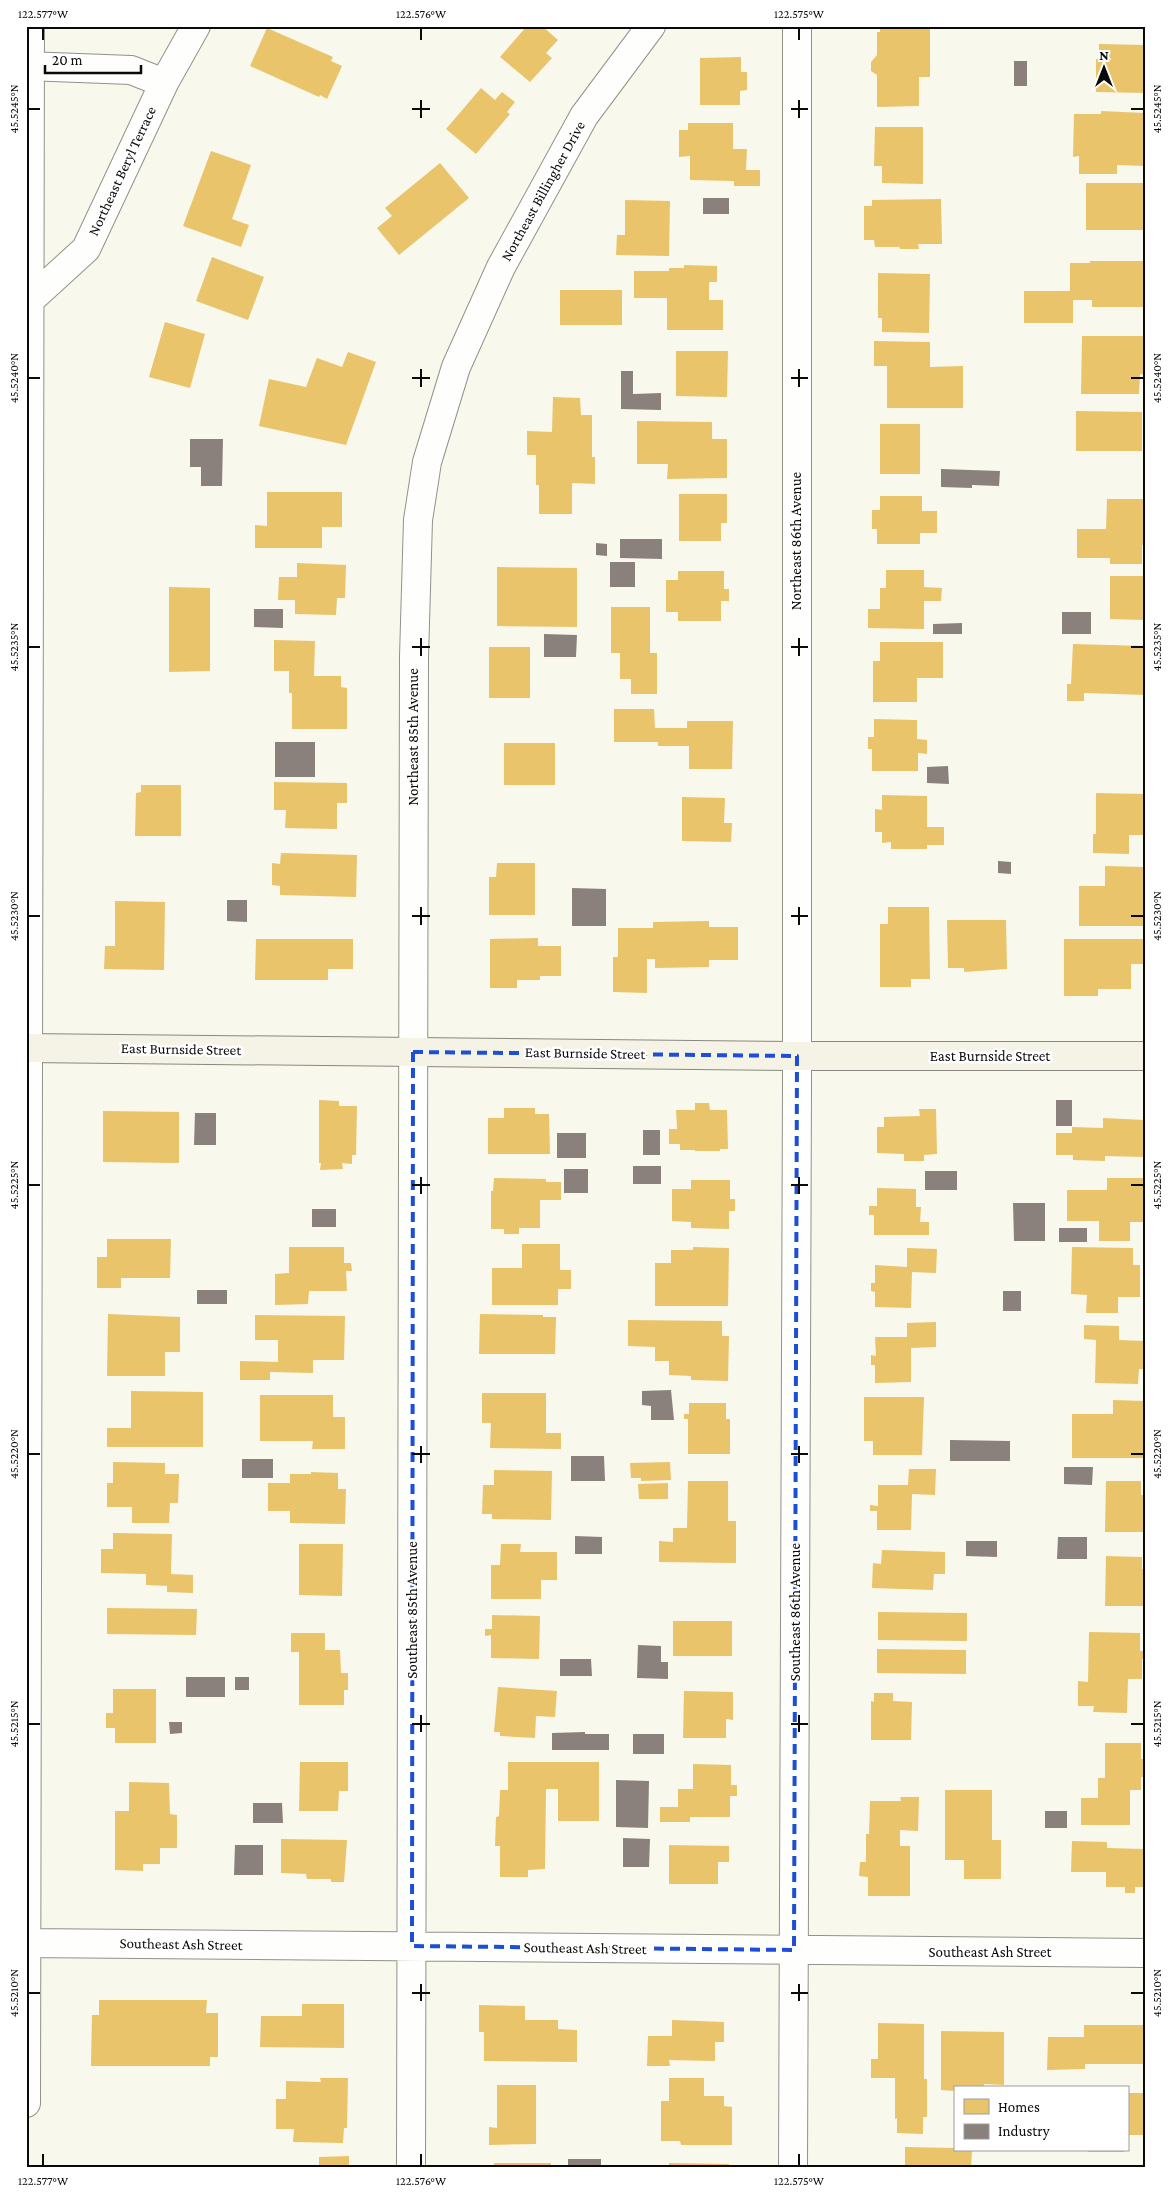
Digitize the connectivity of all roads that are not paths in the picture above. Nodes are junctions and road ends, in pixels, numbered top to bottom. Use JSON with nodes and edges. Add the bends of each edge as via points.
{"nodes":[{"id":1,"x":30,"y":26,"type":"edge"},
{"id":2,"x":196,"y":26,"type":"edge"},
{"id":3,"x":651,"y":26,"type":"edge"},
{"id":4,"x":797,"y":26,"type":"edge"},
{"id":5,"x":28,"y":66,"type":"edge"},
{"id":6,"x":164,"y":83,"type":"junction"},
{"id":7,"x":29,"y":301,"type":"junction"},
{"id":8,"x":456,"y":367,"type":"joint"},
{"id":9,"x":27,"y":1048,"type":"edge"},
{"id":10,"x":413,"y":1052,"type":"junction"},
{"id":11,"x":797,"y":1056,"type":"junction"},
{"id":12,"x":1145,"y":1056,"type":"edge"},
{"id":13,"x":26,"y":1943,"type":"edge"},
{"id":14,"x":412,"y":1946,"type":"junction"},
{"id":15,"x":794,"y":1950,"type":"junction"},
{"id":16,"x":1145,"y":1953,"type":"edge"},
{"id":17,"x":26,"y":2103,"type":"edge"},
{"id":18,"x":411,"y":2168,"type":"edge"},
{"id":19,"x":794,"y":2168,"type":"edge"}],
"edges":[{"from":1,"to":5,"type":"street"},
{"from":2,"to":6,"type":"street","name":"Northeast Beryl Terrace"},
{"from":3,"to":8,"type":"street","name":"Northeast Billingher Drive","via":[[584,116],[501,266]]},
{"from":4,"to":11,"type":"street","name":"Northeast 86th Avenue"},
{"from":5,"to":6,"type":"street","via":[[131,70]]},
{"from":5,"to":7,"type":"street"},
{"from":6,"to":7,"type":"street","name":"Northeast Beryl Terrace","via":[[86,249]]},
{"from":7,"to":9,"type":"street"},
{"from":8,"to":10,"type":"street","name":"Northeast 85th Avenue","via":[[427,462],[418,520],[414,657]]},
{"from":9,"to":10,"type":"street","name":"East Burnside Street"},
{"from":9,"to":13,"type":"street"},
{"from":10,"to":11,"type":"street","name":"East Burnside Street"},
{"from":10,"to":14,"type":"street","name":"Southeast 85th Avenue"},
{"from":11,"to":12,"type":"street","name":"East Burnside Street"},
{"from":11,"to":15,"type":"street","name":"Southeast 86th Avenue"},
{"from":13,"to":14,"type":"street","name":"Southeast Ash Street"},
{"from":13,"to":17,"type":"street"},
{"from":14,"to":15,"type":"street","name":"Southeast Ash Street"},
{"from":14,"to":18,"type":"street","name":"Southeast 85th Avenue"},
{"from":15,"to":16,"type":"street","name":"Southeast Ash Street"},
{"from":15,"to":19,"type":"street","name":"Southeast 86th Avenue"}]}
